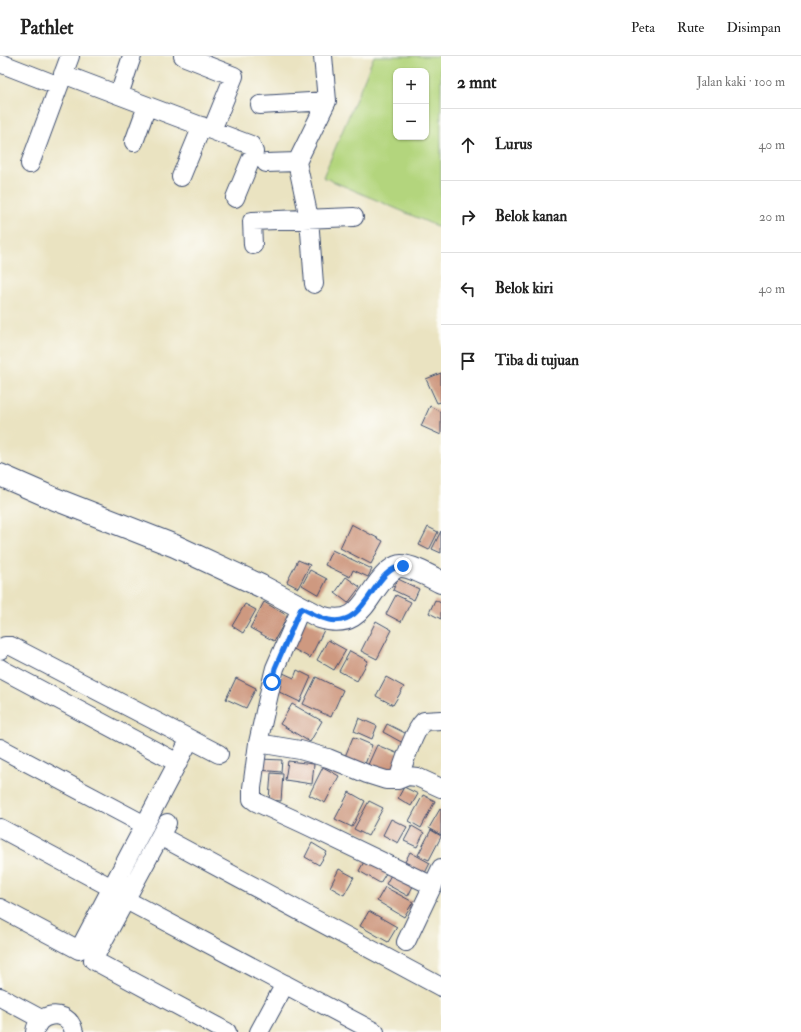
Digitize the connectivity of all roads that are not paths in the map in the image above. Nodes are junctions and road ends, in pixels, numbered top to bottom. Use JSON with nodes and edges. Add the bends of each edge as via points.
{"nodes":[{"id":1,"x":70,"y":56,"type":"edge"},
{"id":2,"x":132,"y":56,"type":"edge"},
{"id":3,"x":183,"y":56,"type":"edge"},
{"id":4,"x":322,"y":56,"type":"edge"},
{"id":5,"x":2,"y":64,"type":"edge"},
{"id":6,"x":61,"y":80,"type":"junction"},
{"id":7,"x":118,"y":95,"type":"junction"},
{"id":8,"x":327,"y":101,"type":"junction"},
{"id":9,"x":260,"y":105,"type":"dead end"},
{"id":10,"x":147,"y":106,"type":"junction"},
{"id":11,"x":207,"y":128,"type":"junction"},
{"id":12,"x":134,"y":142,"type":"dead end"},
{"id":13,"x":297,"y":162,"type":"junction"},
{"id":14,"x":266,"y":163,"type":"dead end"},
{"id":15,"x":30,"y":164,"type":"dead end"},
{"id":16,"x":181,"y":177,"type":"dead end"},
{"id":17,"x":235,"y":198,"type":"dead end"},
{"id":18,"x":354,"y":216,"type":"dead end"},
{"id":19,"x":309,"y":218,"type":"junction"},
{"id":20,"x":253,"y":245,"type":"dead end"},
{"id":21,"x":314,"y":284,"type":"dead end"},
{"id":22,"x":0,"y":475,"type":"edge"},
{"id":23,"x":441,"y":582,"type":"edge"},
{"id":24,"x":301,"y":608,"type":"junction"},
{"id":25,"x":0,"y":650,"type":"edge"},
{"id":26,"x":0,"y":669,"type":"edge"},
{"id":27,"x":441,"y":720,"type":"edge"},
{"id":28,"x":190,"y":739,"type":"junction"},
{"id":29,"x":258,"y":742,"type":"junction"},
{"id":30,"x":0,"y":748,"type":"edge"},
{"id":31,"x":219,"y":754,"type":"dead end"},
{"id":32,"x":178,"y":763,"type":"junction"},
{"id":33,"x":398,"y":780,"type":"junction"},
{"id":34,"x":441,"y":788,"type":"edge"},
{"id":35,"x":145,"y":825,"type":"junction"},
{"id":36,"x":0,"y":828,"type":"edge"},
{"id":37,"x":441,"y":868,"type":"edge"},
{"id":38,"x":433,"y":886,"type":"junction"},
{"id":39,"x":112,"y":888,"type":"junction"},
{"id":40,"x":126,"y":900,"type":"junction"},
{"id":41,"x":0,"y":908,"type":"edge"},
{"id":42,"x":406,"y":942,"type":"dead end"},
{"id":43,"x":285,"y":984,"type":"junction"},
{"id":44,"x":441,"y":987,"type":"edge"},
{"id":45,"x":0,"y":998,"type":"edge"},
{"id":46,"x":38,"y":1026,"type":"edge"},
{"id":47,"x":74,"y":1032,"type":"edge"},
{"id":48,"x":227,"y":1032,"type":"edge"},
{"id":49,"x":260,"y":1032,"type":"edge"},
{"id":50,"x":376,"y":1032,"type":"edge"}],
"edges":[{"from":1,"to":6,"type":"street"},
{"from":2,"to":7,"type":"street"},
{"from":3,"to":11,"type":"street","via":[[234,76]]},
{"from":4,"to":8,"type":"street"},
{"from":5,"to":6,"type":"street"},
{"from":6,"to":7,"type":"street"},
{"from":6,"to":15,"type":"street"},
{"from":7,"to":10,"type":"street"},
{"from":8,"to":9,"type":"street"},
{"from":8,"to":13,"type":"street"},
{"from":10,"to":11,"type":"street"},
{"from":10,"to":12,"type":"street"},
{"from":11,"to":16,"type":"street"},
{"from":11,"to":17,"type":"street","via":[[251,145],[254,152]]},
{"from":13,"to":14,"type":"street"},
{"from":13,"to":19,"type":"street"},
{"from":18,"to":19,"type":"street"},
{"from":19,"to":20,"type":"street","via":[[252,221]]},
{"from":19,"to":21,"type":"street"},
{"from":22,"to":24,"type":"street","via":[[175,546],[261,586]]},
{"from":23,"to":24,"type":"street","via":[[409,567],[398,566],[384,577],[353,616],[338,621],[330,620]]},
{"from":24,"to":29,"type":"street","via":[[275,668]]},
{"from":25,"to":28,"type":"street","via":[[4,646],[11,646]]},
{"from":26,"to":32,"type":"street"},
{"from":27,"to":33,"type":"street","via":[[424,721],[421,724]]},
{"from":28,"to":31,"type":"street"},
{"from":28,"to":32,"type":"street"},
{"from":29,"to":33,"type":"street","via":[[328,758],[374,777]]},
{"from":29,"to":38,"type":"street","via":[[252,799]]},
{"from":30,"to":35,"type":"street"},
{"from":32,"to":35,"type":"street"},
{"from":33,"to":34,"type":"street","via":[[408,776],[417,777]]},
{"from":35,"to":39,"type":"street"},
{"from":36,"to":39,"type":"street"},
{"from":37,"to":38,"type":"street"},
{"from":38,"to":42,"type":"street"},
{"from":39,"to":41,"type":"street","via":[[79,950]]},
{"from":40,"to":43,"type":"street"},
{"from":40,"to":44,"type":"street","via":[[163,830]]},
{"from":40,"to":48,"type":"street","via":[[94,960]]},
{"from":43,"to":49,"type":"street"},
{"from":43,"to":50,"type":"street"},
{"from":45,"to":46,"type":"street"},
{"from":46,"to":47,"type":"street","via":[[49,1015],[58,1015],[67,1019]]}]}
